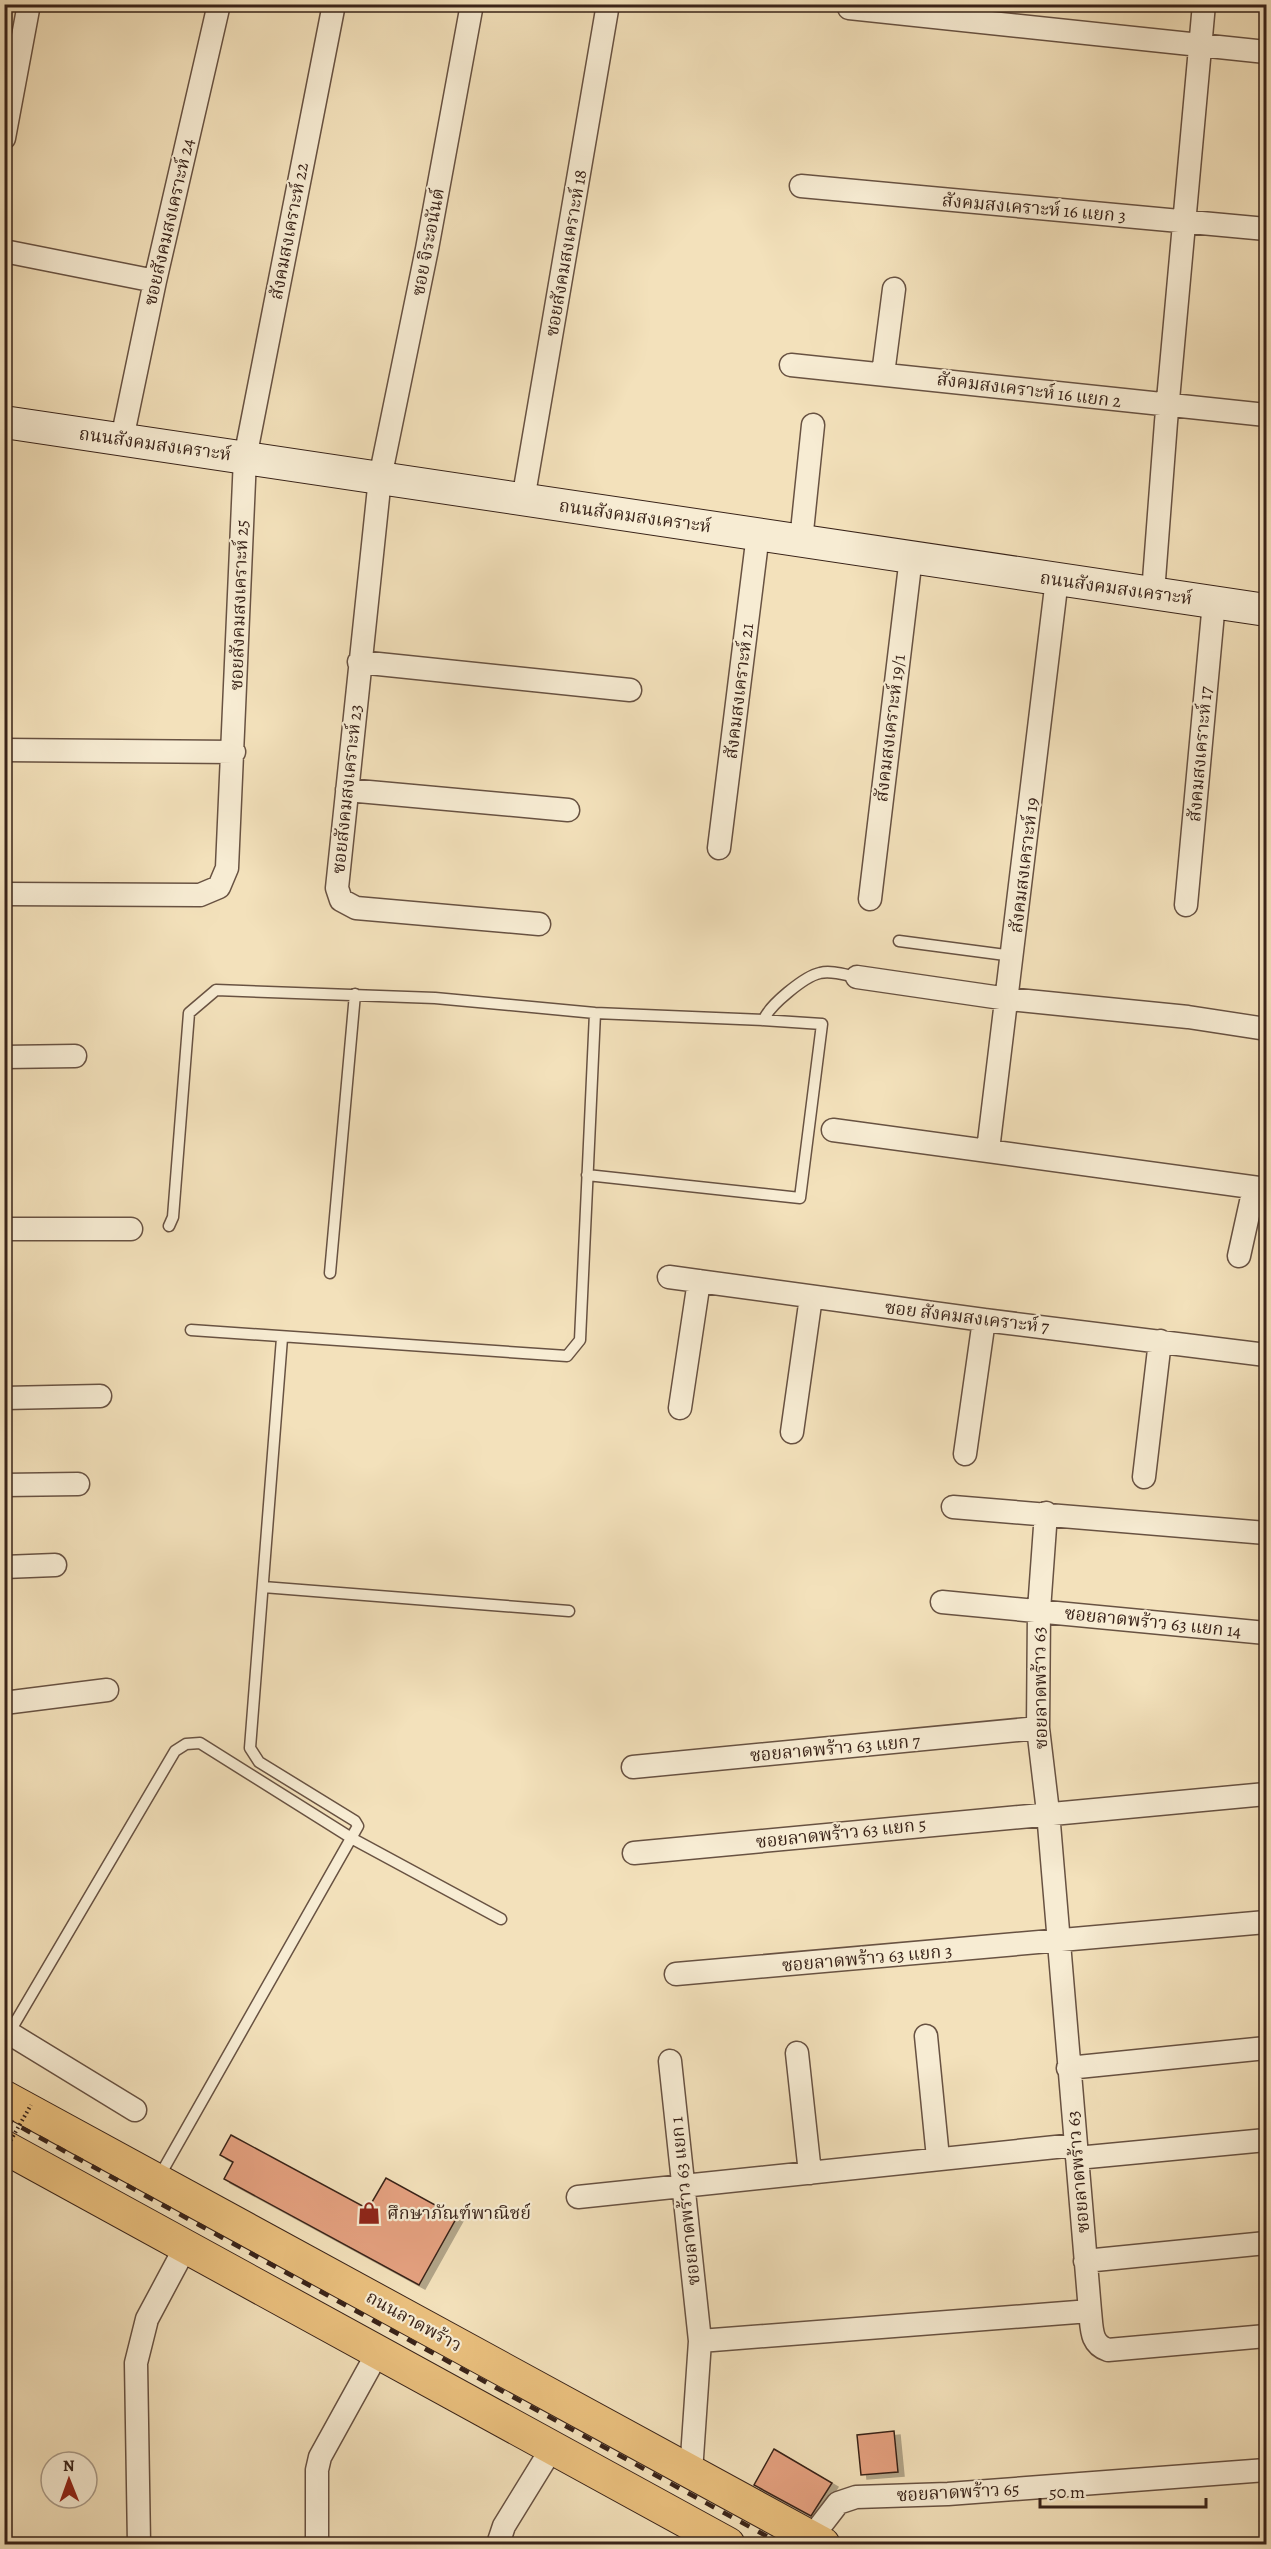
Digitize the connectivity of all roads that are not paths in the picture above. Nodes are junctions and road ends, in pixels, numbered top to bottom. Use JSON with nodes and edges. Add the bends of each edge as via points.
{"nodes":[{"id":1,"x":29,"y":4,"type":"edge"},
{"id":2,"x":219,"y":4,"type":"edge"},
{"id":3,"x":334,"y":4,"type":"edge"},
{"id":4,"x":472,"y":4,"type":"edge"},
{"id":5,"x":608,"y":4,"type":"edge"},
{"id":6,"x":1204,"y":4,"type":"edge"},
{"id":7,"x":849,"y":8,"type":"dead end"},
{"id":8,"x":1201,"y":47,"type":"junction"},
{"id":9,"x":1266,"y":52,"type":"edge"},
{"id":10,"x":4,"y":138,"type":"edge"},
{"id":11,"x":801,"y":186,"type":"dead end"},
{"id":12,"x":1184,"y":222,"type":"junction"},
{"id":13,"x":1266,"y":229,"type":"edge"},
{"id":14,"x":4,"y":250,"type":"edge"},
{"id":15,"x":155,"y":280,"type":"junction"},
{"id":16,"x":894,"y":289,"type":"dead end"},
{"id":17,"x":791,"y":365,"type":"dead end"},
{"id":18,"x":883,"y":374,"type":"junction"},
{"id":19,"x":1168,"y":406,"type":"junction"},
{"id":20,"x":1266,"y":415,"type":"edge"},
{"id":21,"x":4,"y":422,"type":"edge"},
{"id":22,"x":813,"y":424,"type":"dead end"},
{"id":23,"x":122,"y":439,"type":"junction"},
{"id":24,"x":245,"y":458,"type":"junction"},
{"id":25,"x":380,"y":478,"type":"junction"},
{"id":26,"x":523,"y":500,"type":"junction"},
{"id":27,"x":758,"y":534,"type":"junction"},
{"id":28,"x":801,"y":541,"type":"junction"},
{"id":29,"x":911,"y":557,"type":"junction"},
{"id":30,"x":1057,"y":579,"type":"junction"},
{"id":31,"x":1153,"y":593,"type":"junction"},
{"id":32,"x":1214,"y":602,"type":"junction"},
{"id":33,"x":1266,"y":610,"type":"edge"},
{"id":34,"x":359,"y":662,"type":"junction"},
{"id":35,"x":630,"y":690,"type":"dead end"},
{"id":36,"x":4,"y":750,"type":"edge"},
{"id":37,"x":234,"y":752,"type":"junction"},
{"id":38,"x":346,"y":790,"type":"junction"},
{"id":39,"x":568,"y":810,"type":"dead end"},
{"id":40,"x":719,"y":848,"type":"dead end"},
{"id":41,"x":4,"y":894,"type":"edge"},
{"id":42,"x":870,"y":900,"type":"dead end"},
{"id":43,"x":1186,"y":905,"type":"dead end"},
{"id":44,"x":539,"y":924,"type":"dead end"},
{"id":45,"x":899,"y":941,"type":"dead end"},
{"id":46,"x":1013,"y":956,"type":"junction"},
{"id":47,"x":857,"y":977,"type":"joint"},
{"id":48,"x":355,"y":994,"type":"junction"},
{"id":49,"x":1008,"y":999,"type":"junction"},
{"id":50,"x":595,"y":1013,"type":"junction"},
{"id":51,"x":761,"y":1020,"type":"junction"},
{"id":52,"x":1266,"y":1029,"type":"edge"},
{"id":53,"x":75,"y":1056,"type":"dead end"},
{"id":54,"x":4,"y":1057,"type":"edge"},
{"id":55,"x":833,"y":1130,"type":"dead end"},
{"id":56,"x":988,"y":1150,"type":"junction"},
{"id":57,"x":587,"y":1175,"type":"junction"},
{"id":58,"x":1260,"y":1189,"type":"edge"},
{"id":59,"x":169,"y":1226,"type":"dead end"},
{"id":60,"x":4,"y":1229,"type":"edge"},
{"id":61,"x":131,"y":1229,"type":"dead end"},
{"id":62,"x":1239,"y":1256,"type":"dead end"},
{"id":63,"x":330,"y":1273,"type":"dead end"},
{"id":64,"x":669,"y":1277,"type":"dead end"},
{"id":65,"x":699,"y":1281,"type":"junction"},
{"id":66,"x":811,"y":1297,"type":"junction"},
{"id":67,"x":984,"y":1320,"type":"junction"},
{"id":68,"x":191,"y":1330,"type":"dead end"},
{"id":69,"x":282,"y":1338,"type":"junction"},
{"id":70,"x":1160,"y":1341,"type":"junction"},
{"id":71,"x":1266,"y":1355,"type":"edge"},
{"id":72,"x":100,"y":1396,"type":"dead end"},
{"id":73,"x":4,"y":1398,"type":"edge"},
{"id":74,"x":680,"y":1408,"type":"dead end"},
{"id":75,"x":792,"y":1432,"type":"dead end"},
{"id":76,"x":965,"y":1454,"type":"dead end"},
{"id":77,"x":1144,"y":1477,"type":"dead end"},
{"id":78,"x":78,"y":1484,"type":"dead end"},
{"id":79,"x":4,"y":1485,"type":"edge"},
{"id":80,"x":953,"y":1507,"type":"dead end"},
{"id":81,"x":1046,"y":1513,"type":"junction"},
{"id":82,"x":1266,"y":1533,"type":"edge"},
{"id":83,"x":55,"y":1565,"type":"dead end"},
{"id":84,"x":4,"y":1567,"type":"edge"},
{"id":85,"x":262,"y":1587,"type":"junction"},
{"id":86,"x":942,"y":1602,"type":"dead end"},
{"id":87,"x":1039,"y":1610,"type":"junction"},
{"id":88,"x":569,"y":1611,"type":"dead end"},
{"id":89,"x":1266,"y":1634,"type":"edge"},
{"id":90,"x":107,"y":1690,"type":"dead end"},
{"id":91,"x":4,"y":1703,"type":"edge"},
{"id":92,"x":1038,"y":1728,"type":"junction"},
{"id":93,"x":633,"y":1767,"type":"dead end"},
{"id":94,"x":1266,"y":1794,"type":"edge"},
{"id":95,"x":1048,"y":1812,"type":"junction"},
{"id":96,"x":353,"y":1839,"type":"junction"},
{"id":97,"x":634,"y":1853,"type":"dead end"},
{"id":98,"x":501,"y":1918,"type":"dead end"},
{"id":99,"x":1266,"y":1922,"type":"edge"},
{"id":100,"x":1058,"y":1942,"type":"junction"},
{"id":101,"x":676,"y":1974,"type":"dead end"},
{"id":102,"x":7,"y":2031,"type":"edge"},
{"id":103,"x":926,"y":2036,"type":"dead end"},
{"id":104,"x":1266,"y":2048,"type":"edge"},
{"id":105,"x":797,"y":2053,"type":"dead end"},
{"id":106,"x":670,"y":2061,"type":"dead end"},
{"id":107,"x":1068,"y":2068,"type":"junction"},
{"id":108,"x":18,"y":2101,"type":"edge"},
{"id":109,"x":135,"y":2110,"type":"dead end"},
{"id":110,"x":1266,"y":2140,"type":"edge"},
{"id":111,"x":4,"y":2147,"type":"edge"},
{"id":112,"x":1076,"y":2151,"type":"junction"},
{"id":113,"x":938,"y":2158,"type":"junction"},
{"id":114,"x":810,"y":2173,"type":"junction"},
{"id":115,"x":157,"y":2180,"type":"junction"},
{"id":116,"x":684,"y":2187,"type":"junction"},
{"id":117,"x":578,"y":2197,"type":"dead end"},
{"id":118,"x":1266,"y":2243,"type":"edge"},
{"id":119,"x":186,"y":2246,"type":"junction"},
{"id":120,"x":1085,"y":2261,"type":"junction"},
{"id":121,"x":1090,"y":2311,"type":"junction"},
{"id":122,"x":1266,"y":2336,"type":"edge"},
{"id":123,"x":700,"y":2341,"type":"junction"},
{"id":124,"x":378,"y":2352,"type":"junction"},
{"id":125,"x":552,"y":2448,"type":"junction"},
{"id":126,"x":1266,"y":2470,"type":"edge"},
{"id":127,"x":691,"y":2472,"type":"junction"},
{"id":128,"x":817,"y":2541,"type":"edge"},
{"id":129,"x":139,"y":2544,"type":"edge"},
{"id":130,"x":317,"y":2544,"type":"edge"},
{"id":131,"x":498,"y":2544,"type":"edge"},
{"id":132,"x":728,"y":2544,"type":"edge"}],
"edges":[{"from":1,"to":10,"type":"street"},
{"from":2,"to":15,"type":"street","name":"ซอยสังคมสงเคราะห์ 24"},
{"from":3,"to":24,"type":"street","name":"สังคมสงเคราะห์ 22"},
{"from":4,"to":25,"type":"street","name":"ซอย จิระอนันต์"},
{"from":5,"to":26,"type":"street","name":"ซอยสังคมสงเคราะห์ 18"},
{"from":6,"to":8,"type":"street"},
{"from":7,"to":8,"type":"street"},
{"from":8,"to":9,"type":"street"},
{"from":8,"to":12,"type":"street"},
{"from":11,"to":12,"type":"street","name":"สังคมสงเคราะห์ 16 แยก 3"},
{"from":12,"to":13,"type":"street","name":"สังคมสงเคราะห์ 16 แยก 3"},
{"from":12,"to":19,"type":"street"},
{"from":14,"to":15,"type":"street"},
{"from":15,"to":23,"type":"street","name":"ซอยสังคมสงเคราะห์ 24"},
{"from":16,"to":18,"type":"street"},
{"from":17,"to":18,"type":"street","name":"สังคมสงเคราะห์ 16 แยก 2"},
{"from":18,"to":19,"type":"street","name":"สังคมสงเคราะห์ 16 แยก 2"},
{"from":19,"to":20,"type":"street","name":"สังคมสงเคราะห์ 16 แยก 2"},
{"from":19,"to":31,"type":"street"},
{"from":21,"to":23,"type":"main road","name":"ถนนสังคมสงเคราะห์"},
{"from":22,"to":28,"type":"street"},
{"from":23,"to":24,"type":"main road","name":"ถนนสังคมสงเคราะห์"},
{"from":24,"to":25,"type":"main road","name":"ถนนสังคมสงเคราะห์"},
{"from":24,"to":37,"type":"street","name":"ซอยสังคมสงเคราะห์ 25"},
{"from":25,"to":26,"type":"main road","name":"ถนนสังคมสงเคราะห์"},
{"from":25,"to":34,"type":"street","name":"ซอยสังคมสงเคราะห์ 23"},
{"from":26,"to":27,"type":"main road","name":"ถนนสังคมสงเคราะห์"},
{"from":27,"to":28,"type":"main road","name":"ถนนสังคมสงเคราะห์"},
{"from":27,"to":40,"type":"street","name":"สังคมสงเคราะห์ 21"},
{"from":28,"to":29,"type":"main road","name":"ถนนสังคมสงเคราะห์"},
{"from":29,"to":30,"type":"main road","name":"ถนนสังคมสงเคราะห์"},
{"from":29,"to":42,"type":"street","name":"สังคมสงเคราะห์ 19/1"},
{"from":30,"to":31,"type":"main road","name":"ถนนสังคมสงเคราะห์"},
{"from":30,"to":46,"type":"street","name":"สังคมสงเคราะห์ 19"},
{"from":31,"to":32,"type":"main road","name":"ถนนสังคมสงเคราะห์"},
{"from":32,"to":33,"type":"main road","name":"ถนนสังคมสงเคราะห์"},
{"from":32,"to":43,"type":"street","name":"สังคมสงเคราะห์ 17"},
{"from":34,"to":35,"type":"street"},
{"from":34,"to":38,"type":"street","name":"ซอยสังคมสงเคราะห์ 23"},
{"from":36,"to":37,"type":"street"},
{"from":37,"to":41,"type":"street","name":"ซอยสังคมสงเคราะห์ 25","via":[[227,868],[219,887],[200,895]]},
{"from":38,"to":39,"type":"street"},
{"from":38,"to":44,"type":"street","name":"ซอยสังคมสงเคราะห์ 23","via":[[337,888],[340,900],[356,908]]},
{"from":45,"to":46,"type":"lane"},
{"from":46,"to":49,"type":"street","name":"สังคมสงเคราะห์ 19"},
{"from":47,"to":49,"type":"street"},
{"from":47,"to":51,"type":"lane","via":[[817,974],[781,998]]},
{"from":48,"to":50,"type":"lane"},
{"from":48,"to":59,"type":"lane","via":[[216,990],[189,1013],[173,1217]]},
{"from":48,"to":63,"type":"lane"},
{"from":49,"to":52,"type":"street"},
{"from":49,"to":56,"type":"street","name":"สังคมสงเคราะห์ 19"},
{"from":50,"to":51,"type":"lane"},
{"from":50,"to":57,"type":"lane"},
{"from":51,"to":57,"type":"lane","via":[[822,1024],[800,1198]]},
{"from":53,"to":54,"type":"street"},
{"from":55,"to":56,"type":"street"},
{"from":56,"to":58,"type":"street"},
{"from":57,"to":69,"type":"lane","via":[[580,1340],[567,1356]]},
{"from":58,"to":62,"type":"street"},
{"from":60,"to":61,"type":"street"},
{"from":64,"to":65,"type":"street","name":"ซอย สังคมสงเคราะห์ 7"},
{"from":65,"to":66,"type":"street","name":"ซอย สังคมสงเคราะห์ 7"},
{"from":65,"to":74,"type":"street"},
{"from":66,"to":67,"type":"street","name":"ซอย สังคมสงเคราะห์ 7"},
{"from":66,"to":75,"type":"street"},
{"from":67,"to":70,"type":"street","name":"ซอย สังคมสงเคราะห์ 7"},
{"from":67,"to":76,"type":"street"},
{"from":68,"to":69,"type":"lane"},
{"from":69,"to":85,"type":"lane"},
{"from":70,"to":71,"type":"street","name":"ซอย สังคมสงเคราะห์ 7"},
{"from":70,"to":77,"type":"street"},
{"from":72,"to":73,"type":"street"},
{"from":78,"to":79,"type":"street"},
{"from":80,"to":81,"type":"street"},
{"from":81,"to":82,"type":"street"},
{"from":81,"to":87,"type":"street","name":"ซอยลาดพร้าว 63"},
{"from":83,"to":84,"type":"street"},
{"from":85,"to":88,"type":"lane"},
{"from":85,"to":96,"type":"lane","via":[[250,1748],[260,1762],[355,1821],[358,1826]]},
{"from":86,"to":87,"type":"street","name":"ซอยลาดพร้าว 63 แยก 14"},
{"from":87,"to":89,"type":"street","name":"ซอยลาดพร้าว 63 แยก 14"},
{"from":87,"to":92,"type":"street","name":"ซอยลาดพร้าว 63"},
{"from":90,"to":91,"type":"street"},
{"from":92,"to":93,"type":"street","name":"ซอยลาดพร้าว 63 แยก 7"},
{"from":92,"to":95,"type":"street","name":"ซอยลาดพร้าว 63"},
{"from":94,"to":95,"type":"street","name":"ซอยลาดพร้าว 63 แยก 5"},
{"from":95,"to":97,"type":"street","name":"ซอยลาดพร้าว 63 แยก 5"},
{"from":95,"to":100,"type":"street","name":"ซอยลาดพร้าว 63"},
{"from":96,"to":98,"type":"lane"},
{"from":96,"to":102,"type":"lane","via":[[200,1743],[186,1744],[175,1752]]},
{"from":96,"to":115,"type":"lane"},
{"from":99,"to":100,"type":"street","name":"ซอยลาดพร้าว 63 แยก 3"},
{"from":100,"to":101,"type":"street","name":"ซอยลาดพร้าว 63 แยก 3"},
{"from":100,"to":107,"type":"street","name":"ซอยลาดพร้าว 63"},
{"from":102,"to":109,"type":"street"},
{"from":103,"to":113,"type":"street"},
{"from":104,"to":107,"type":"street"},
{"from":105,"to":114,"type":"street"},
{"from":106,"to":116,"type":"street","name":"ซอยลาดพร้าว 63 แยก 1"},
{"from":107,"to":112,"type":"street","name":"ซอยลาดพร้าว 63"},
{"from":108,"to":115,"type":"main road","name":"ถนนลาดพร้าว"},
{"from":110,"to":112,"type":"street"},
{"from":111,"to":119,"type":"main road"},
{"from":112,"to":113,"type":"street"},
{"from":112,"to":120,"type":"street","name":"ซอยลาดพร้าว 63"},
{"from":113,"to":114,"type":"street"},
{"from":114,"to":116,"type":"street"},
{"from":115,"to":127,"type":"main road","name":"ถนนลาดพร้าว"},
{"from":116,"to":117,"type":"street"},
{"from":116,"to":123,"type":"street","name":"ซอยลาดพร้าว 63 แยก 1"},
{"from":118,"to":120,"type":"street"},
{"from":119,"to":124,"type":"main road"},
{"from":119,"to":129,"type":"street","via":[[147,2319],[136,2362]]},
{"from":120,"to":121,"type":"street","name":"ซอยลาดพร้าว 63"},
{"from":121,"to":122,"type":"street","name":"ซอยลาดพร้าว 63","via":[[1094,2340],[1098,2347],[1108,2350]]},
{"from":121,"to":123,"type":"street"},
{"from":123,"to":127,"type":"street"},
{"from":124,"to":125,"type":"main road"},
{"from":124,"to":130,"type":"street","via":[[320,2457]]},
{"from":125,"to":131,"type":"street","via":[[504,2526]]},
{"from":125,"to":132,"type":"main road"},
{"from":126,"to":128,"type":"street","name":"ซอยลาดพร้าว 65","via":[[948,2494],[856,2497],[838,2503]]},
{"from":127,"to":128,"type":"main road","name":"ถนนลาดพร้าว"}]}
